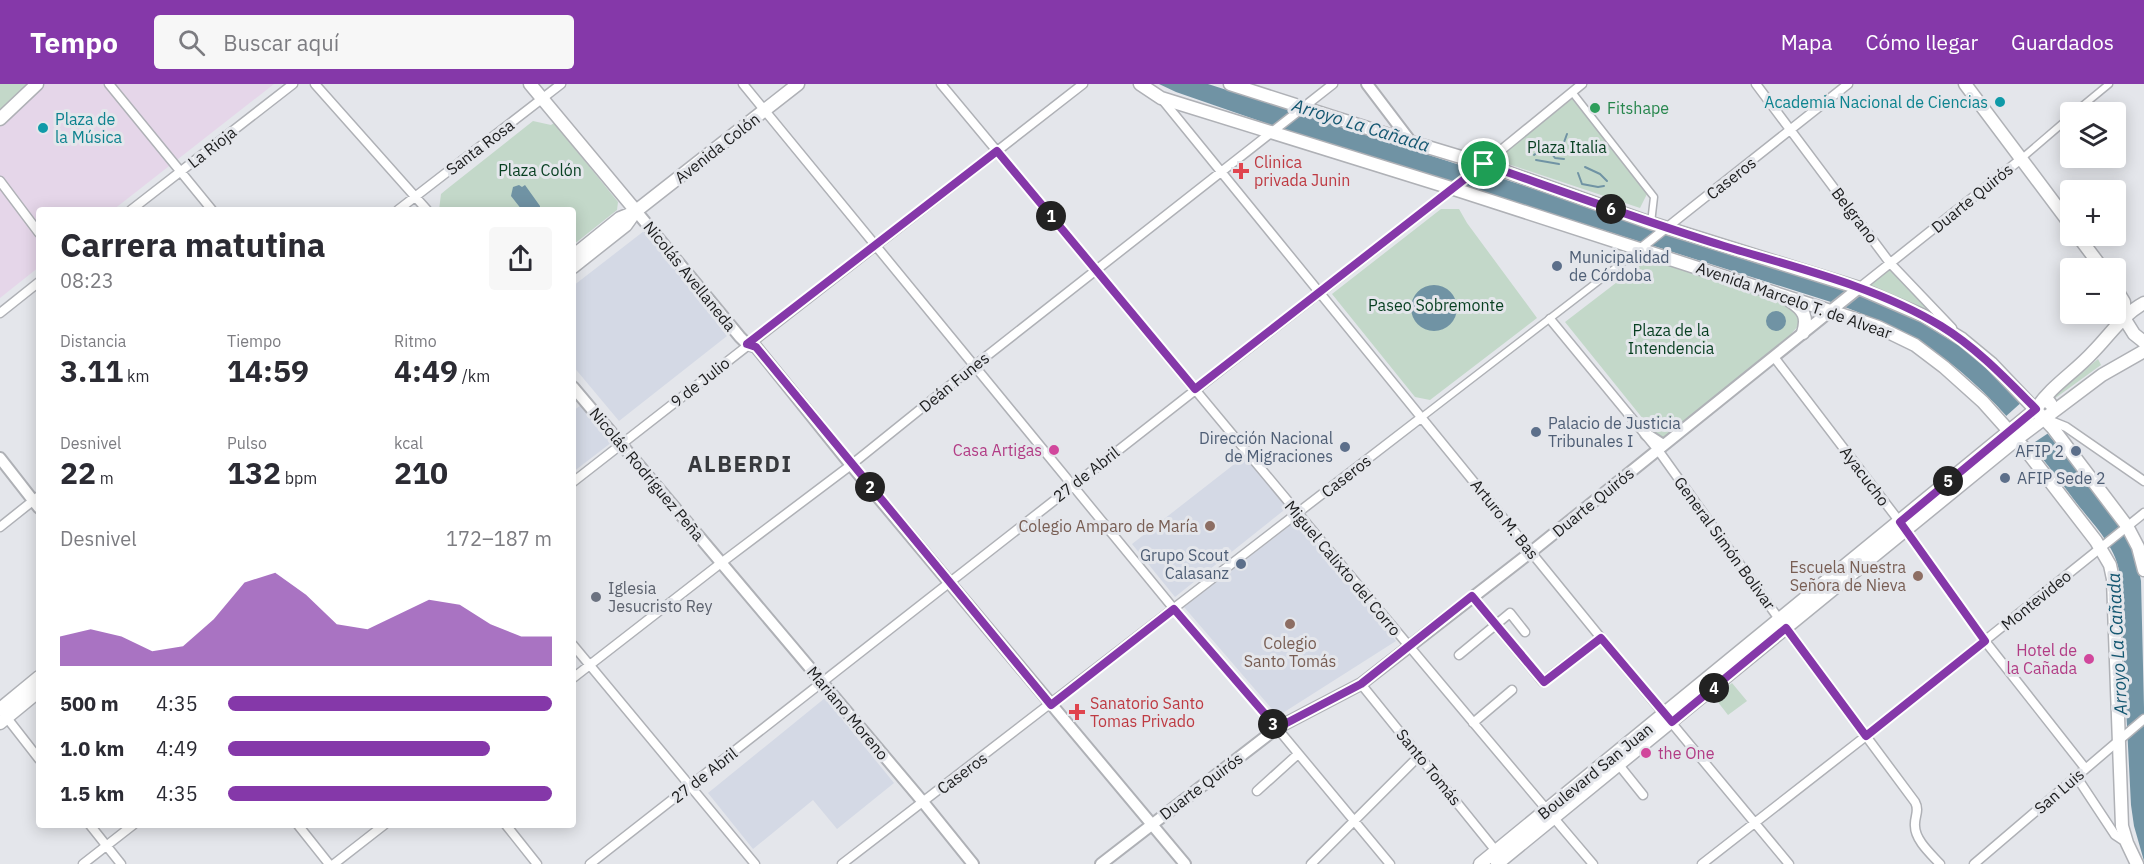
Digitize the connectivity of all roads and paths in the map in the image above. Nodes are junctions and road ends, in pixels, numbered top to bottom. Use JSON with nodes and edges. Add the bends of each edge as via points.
{"nodes":[{"id":1,"x":37,"y":84,"type":"edge"},
{"id":2,"x":109,"y":84,"type":"edge"},
{"id":3,"x":293,"y":84,"type":"edge"},
{"id":4,"x":315,"y":84,"type":"edge"},
{"id":5,"x":530,"y":84,"type":"edge"},
{"id":6,"x":561,"y":84,"type":"edge"},
{"id":7,"x":743,"y":84,"type":"edge"},
{"id":8,"x":798,"y":84,"type":"edge"},
{"id":9,"x":941,"y":84,"type":"edge"},
{"id":10,"x":1083,"y":84,"type":"edge"},
{"id":11,"x":1140,"y":84,"type":"edge"},
{"id":12,"x":1230,"y":84,"type":"edge"},
{"id":13,"x":1333,"y":84,"type":"edge"},
{"id":14,"x":1367,"y":84,"type":"edge"},
{"id":15,"x":1566,"y":84,"type":"edge"},
{"id":16,"x":1582,"y":84,"type":"edge"},
{"id":17,"x":1756,"y":84,"type":"edge"},
{"id":18,"x":1848,"y":84,"type":"edge"},
{"id":19,"x":1965,"y":84,"type":"edge"},
{"id":20,"x":2109,"y":84,"type":"edge"},
{"id":21,"x":1572,"y":92,"type":"junction"},
{"id":22,"x":1161,"y":98,"type":"junction"},
{"id":23,"x":543,"y":99,"type":"junction"},
{"id":24,"x":2087,"y":102,"type":"edge"},
{"id":25,"x":1305,"y":108,"type":"junction"},
{"id":26,"x":765,"y":110,"type":"junction"},
{"id":27,"x":0,"y":119,"type":"edge"},
{"id":28,"x":2060,"y":126,"type":"edge"},
{"id":29,"x":1791,"y":131,"type":"junction"},
{"id":30,"x":1273,"y":133,"type":"junction"},
{"id":31,"x":1411,"y":142,"type":"junction"},
{"id":32,"x":997,"y":151,"type":"junction"},
{"id":33,"x":2021,"y":159,"type":"junction"},
{"id":34,"x":1484,"y":164,"type":"junction"},
{"id":35,"x":180,"y":171,"type":"junction"},
{"id":36,"x":1222,"y":173,"type":"junction"},
{"id":37,"x":0,"y":181,"type":"edge"},
{"id":38,"x":1451,"y":188,"type":"junction"},
{"id":39,"x":416,"y":196,"type":"junction"},
{"id":40,"x":135,"y":207,"type":"edge"},
{"id":41,"x":210,"y":207,"type":"edge"},
{"id":42,"x":402,"y":207,"type":"edge"},
{"id":43,"x":425,"y":207,"type":"edge"},
{"id":44,"x":636,"y":211,"type":"junction"},
{"id":45,"x":2060,"y":211,"type":"edge"},
{"id":46,"x":1651,"y":223,"type":"junction"},
{"id":47,"x":1667,"y":228,"type":"junction"},
{"id":48,"x":36,"y":229,"type":"edge"},
{"id":49,"x":876,"y":246,"type":"junction"},
{"id":50,"x":2086,"y":246,"type":"edge"},
{"id":51,"x":1641,"y":248,"type":"junction"},
{"id":52,"x":576,"y":254,"type":"edge"},
{"id":53,"x":2095,"y":258,"type":"edge"},
{"id":54,"x":1890,"y":263,"type":"junction"},
{"id":55,"x":576,"y":265,"type":"edge"},
{"id":56,"x":1096,"y":271,"type":"junction"},
{"id":57,"x":36,"y":284,"type":"edge"},
{"id":58,"x":1860,"y":288,"type":"junction"},
{"id":59,"x":1319,"y":291,"type":"junction"},
{"id":60,"x":1784,"y":297,"type":"junction"},
{"id":61,"x":2126,"y":299,"type":"edge"},
{"id":62,"x":2142,"y":306,"type":"edge"},
{"id":63,"x":1830,"y":312,"type":"junction"},
{"id":64,"x":0,"y":313,"type":"edge"},
{"id":65,"x":2126,"y":317,"type":"edge"},
{"id":66,"x":1550,"y":319,"type":"junction"},
{"id":67,"x":2126,"y":321,"type":"edge"},
{"id":68,"x":2119,"y":324,"type":"edge"},
{"id":69,"x":1803,"y":333,"type":"junction"},
{"id":70,"x":1962,"y":339,"type":"junction"},
{"id":71,"x":2144,"y":342,"type":"edge"},
{"id":72,"x":747,"y":344,"type":"junction"},
{"id":73,"x":2144,"y":351,"type":"edge"},
{"id":74,"x":1774,"y":357,"type":"junction"},
{"id":75,"x":974,"y":366,"type":"junction"},
{"id":76,"x":1195,"y":389,"type":"junction"},
{"id":77,"x":576,"y":390,"type":"edge"},
{"id":78,"x":2036,"y":409,"type":"junction"},
{"id":79,"x":1422,"y":417,"type":"junction"},
{"id":80,"x":2045,"y":418,"type":"junction"},
{"id":81,"x":1646,"y":434,"type":"joint"},
{"id":82,"x":2013,"y":434,"type":"junction"},
{"id":83,"x":622,"y":443,"type":"junction"},
{"id":84,"x":1661,"y":448,"type":"junction"},
{"id":85,"x":0,"y":458,"type":"edge"},
{"id":86,"x":851,"y":465,"type":"junction"},
{"id":87,"x":576,"y":480,"type":"edge"},
{"id":88,"x":2144,"y":481,"type":"edge"},
{"id":89,"x":1074,"y":484,"type":"junction"},
{"id":90,"x":36,"y":501,"type":"edge"},
{"id":91,"x":36,"y":503,"type":"edge"},
{"id":92,"x":2144,"y":513,"type":"edge"},
{"id":93,"x":1296,"y":514,"type":"junction"},
{"id":94,"x":1903,"y":526,"type":"junction"},
{"id":95,"x":2127,"y":526,"type":"junction"},
{"id":96,"x":0,"y":527,"type":"edge"},
{"id":97,"x":2101,"y":547,"type":"junction"},
{"id":98,"x":1531,"y":552,"type":"junction"},
{"id":99,"x":721,"y":563,"type":"junction"},
{"id":100,"x":2144,"y":570,"type":"edge"},
{"id":101,"x":951,"y":583,"type":"junction"},
{"id":102,"x":1472,"y":596,"type":"junction"},
{"id":103,"x":1174,"y":609,"type":"junction"},
{"id":104,"x":1497,"y":624,"type":"junction"},
{"id":105,"x":1783,"y":624,"type":"junction"},
{"id":106,"x":1525,"y":632,"type":"dead end"},
{"id":107,"x":1601,"y":638,"type":"junction"},
{"id":108,"x":1985,"y":641,"type":"junction"},
{"id":109,"x":1409,"y":646,"type":"junction"},
{"id":110,"x":576,"y":649,"type":"edge"},
{"id":111,"x":1459,"y":655,"type":"dead end"},
{"id":112,"x":590,"y":665,"type":"junction"},
{"id":113,"x":576,"y":676,"type":"edge"},
{"id":114,"x":36,"y":680,"type":"edge"},
{"id":115,"x":822,"y":682,"type":"junction"},
{"id":116,"x":1361,"y":684,"type":"junction"},
{"id":117,"x":1512,"y":690,"type":"dead end"},
{"id":118,"x":36,"y":693,"type":"edge"},
{"id":119,"x":1051,"y":705,"type":"junction"},
{"id":120,"x":2,"y":716,"type":"edge"},
{"id":121,"x":1669,"y":718,"type":"junction"},
{"id":122,"x":2144,"y":718,"type":"edge"},
{"id":123,"x":1473,"y":723,"type":"junction"},
{"id":124,"x":1277,"y":728,"type":"junction"},
{"id":125,"x":1866,"y":736,"type":"junction"},
{"id":126,"x":2120,"y":740,"type":"junction"},
{"id":127,"x":1298,"y":754,"type":"junction"},
{"id":128,"x":1420,"y":755,"type":"junction"},
{"id":129,"x":36,"y":756,"type":"edge"},
{"id":130,"x":1619,"y":765,"type":"junction"},
{"id":131,"x":2085,"y":768,"type":"junction"},
{"id":132,"x":2076,"y":776,"type":"junction"},
{"id":133,"x":690,"y":786,"type":"junction"},
{"id":134,"x":1257,"y":791,"type":"dead end"},
{"id":135,"x":1643,"y":795,"type":"dead end"},
{"id":136,"x":923,"y":802,"type":"junction"},
{"id":137,"x":1550,"y":814,"type":"junction"},
{"id":138,"x":1355,"y":822,"type":"junction"},
{"id":139,"x":1755,"y":822,"type":"junction"},
{"id":140,"x":1151,"y":824,"type":"junction"},
{"id":141,"x":92,"y":828,"type":"edge"},
{"id":142,"x":129,"y":828,"type":"edge"},
{"id":143,"x":300,"y":828,"type":"edge"},
{"id":144,"x":380,"y":828,"type":"edge"},
{"id":145,"x":508,"y":828,"type":"edge"},
{"id":146,"x":2127,"y":843,"type":"junction"},
{"id":147,"x":106,"y":846,"type":"junction"},
{"id":148,"x":1501,"y":859,"type":"edge"},
{"id":149,"x":2135,"y":863,"type":"edge"},
{"id":150,"x":83,"y":864,"type":"edge"},
{"id":151,"x":121,"y":864,"type":"edge"},
{"id":152,"x":329,"y":864,"type":"edge"},
{"id":153,"x":334,"y":864,"type":"edge"},
{"id":154,"x":537,"y":864,"type":"edge"},
{"id":155,"x":590,"y":864,"type":"edge"},
{"id":156,"x":755,"y":864,"type":"edge"},
{"id":157,"x":842,"y":864,"type":"edge"},
{"id":158,"x":973,"y":864,"type":"edge"},
{"id":159,"x":1101,"y":864,"type":"edge"},
{"id":160,"x":1185,"y":864,"type":"edge"},
{"id":161,"x":1311,"y":864,"type":"edge"},
{"id":162,"x":1390,"y":864,"type":"edge"},
{"id":163,"x":1480,"y":864,"type":"edge"},
{"id":164,"x":1593,"y":864,"type":"edge"},
{"id":165,"x":1702,"y":864,"type":"edge"},
{"id":166,"x":1790,"y":864,"type":"edge"},
{"id":167,"x":1940,"y":864,"type":"edge"},
{"id":168,"x":1974,"y":864,"type":"edge"}],
"edges":[{"from":1,"to":27,"type":"main road"},
{"from":2,"to":35,"type":"street"},
{"from":3,"to":35,"type":"street","name":"La Rioja"},
{"from":4,"to":39,"type":"street"},
{"from":5,"to":23,"type":"main road","name":"Nicolás Avellaneda"},
{"from":6,"to":23,"type":"street","name":"Santa Rosa"},
{"from":7,"to":26,"type":"street"},
{"from":8,"to":26,"type":"main road","name":"Avenida Colón"},
{"from":9,"to":32,"type":"street","name":"Miguel Calixto del Corro"},
{"from":10,"to":32,"type":"street","name":"9 de Julio"},
{"from":11,"to":22,"type":"main road","name":"Avenida Marcelo T. de Alvear"},
{"from":12,"to":25,"type":"main road","name":"Avenida Marcelo T. de Alvear"},
{"from":13,"to":25,"type":"street","name":"Deán Funes"},
{"from":14,"to":31,"type":"street"},
{"from":15,"to":21,"type":"street"},
{"from":16,"to":21,"type":"street","name":"27 de Abril"},
{"from":17,"to":29,"type":"street","name":"Belgrano"},
{"from":18,"to":29,"type":"street","name":"Caseros"},
{"from":19,"to":33,"type":"main road"},
{"from":20,"to":24,"type":"street"},
{"from":21,"to":34,"type":"street","name":"27 de Abril"},
{"from":21,"to":46,"type":"street","via":[[1654,196]]},
{"from":22,"to":30,"type":"main road","name":"Avenida Marcelo T. de Alvear"},
{"from":22,"to":36,"type":"street","name":"Arturo M. Bas"},
{"from":23,"to":39,"type":"street","name":"Santa Rosa"},
{"from":23,"to":44,"type":"main road","name":"Nicolás Avellaneda"},
{"from":25,"to":30,"type":"street","name":"Deán Funes"},
{"from":25,"to":31,"type":"main road","name":"Avenida Marcelo T. de Alvear"},
{"from":26,"to":44,"type":"main road","name":"Avenida Colón"},
{"from":26,"to":49,"type":"street"},
{"from":28,"to":33,"type":"street","name":"Duarte Quirós"},
{"from":29,"to":47,"type":"street","name":"Caseros"},
{"from":29,"to":54,"type":"street","name":"Belgrano"},
{"from":30,"to":36,"type":"street","name":"Deán Funes"},
{"from":30,"to":38,"type":"main road","name":"Avenida Marcelo T. de Alvear"},
{"from":31,"to":34,"type":"main road","name":"Avenida Marcelo T. de Alvear"},
{"from":32,"to":49,"type":"street","name":"9 de Julio"},
{"from":32,"to":56,"type":"street","name":"Miguel Calixto del Corro"},
{"from":33,"to":45,"type":"main road"},
{"from":33,"to":54,"type":"street","name":"Duarte Quirós"},
{"from":34,"to":38,"type":"street","name":"27 de Abril"},
{"from":34,"to":46,"type":"main road","name":"Avenida Marcelo T. de Alvear"},
{"from":35,"to":40,"type":"street","name":"La Rioja"},
{"from":35,"to":41,"type":"street"},
{"from":36,"to":56,"type":"street","name":"Deán Funes"},
{"from":36,"to":59,"type":"street","name":"Arturo M. Bas"},
{"from":37,"to":48,"type":"street"},
{"from":38,"to":51,"type":"main road","name":"Avenida Marcelo T. de Alvear"},
{"from":38,"to":59,"type":"street","name":"27 de Abril"},
{"from":39,"to":42,"type":"street","name":"Santa Rosa"},
{"from":39,"to":43,"type":"street"},
{"from":44,"to":52,"type":"main road","name":"Avenida Colón","via":[[620,218]]},
{"from":44,"to":55,"type":"main road","name":"Avenida Colón","via":[[626,225]]},
{"from":44,"to":72,"type":"street","name":"Nicolás Avellaneda"},
{"from":46,"to":47,"type":"main road","name":"Avenida Marcelo T. de Alvear"},
{"from":47,"to":51,"type":"street","name":"Caseros"},
{"from":47,"to":58,"type":"main road","name":"Avenida Marcelo T. de Alvear"},
{"from":49,"to":72,"type":"street","name":"9 de Julio"},
{"from":49,"to":75,"type":"street"},
{"from":50,"to":53,"type":"main road"},
{"from":51,"to":60,"type":"main road","name":"Avenida Marcelo T. de Alvear"},
{"from":51,"to":66,"type":"street","name":"Caseros"},
{"from":54,"to":58,"type":"street","name":"Duarte Quirós"},
{"from":54,"to":70,"type":"street","name":"Belgrano"},
{"from":56,"to":75,"type":"street","name":"Deán Funes"},
{"from":56,"to":76,"type":"street","name":"Miguel Calixto del Corro"},
{"from":57,"to":64,"type":"street"},
{"from":58,"to":63,"type":"street","name":"Duarte Quirós"},
{"from":58,"to":70,"type":"main road","name":"Avenida Marcelo T. de Alvear","via":[[1924,316]]},
{"from":59,"to":76,"type":"street","name":"27 de Abril"},
{"from":59,"to":79,"type":"street","name":"Arturo M. Bas"},
{"from":60,"to":63,"type":"main road","name":"Avenida Marcelo T. de Alvear"},
{"from":60,"to":69,"type":"main road","via":[[1803,311]]},
{"from":61,"to":62,"type":"main road"},
{"from":62,"to":65,"type":"main road","name":"Boulevard San Juan"},
{"from":63,"to":69,"type":"street","name":"Duarte Quirós"},
{"from":63,"to":82,"type":"main road","name":"Avenida Marcelo T. de Alvear","via":[[1878,327],[1915,345],[1975,395]]},
{"from":66,"to":79,"type":"street","name":"Caseros"},
{"from":66,"to":81,"type":"street"},
{"from":67,"to":71,"type":"main road"},
{"from":68,"to":78,"type":"main road","name":"Boulevard San Juan","via":[[2045,395]]},
{"from":69,"to":74,"type":"street","name":"Duarte Quirós"},
{"from":70,"to":78,"type":"main road","name":"Avenida Marcelo T. de Alvear"},
{"from":72,"to":83,"type":"street","name":"9 de Julio"},
{"from":72,"to":86,"type":"street","name":"Nicolás Avellaneda","via":[[756,347]]},
{"from":73,"to":80,"type":"main road","name":"Boulevard San Juan","via":[[2102,375]]},
{"from":74,"to":84,"type":"street","name":"Duarte Quirós"},
{"from":74,"to":94,"type":"street","name":"Ayacucho"},
{"from":75,"to":86,"type":"street","name":"Deán Funes"},
{"from":75,"to":89,"type":"street"},
{"from":76,"to":89,"type":"street","name":"27 de Abril"},
{"from":76,"to":93,"type":"street","name":"Miguel Calixto del Corro"},
{"from":77,"to":83,"type":"street","name":"Nicolás Rodríguez Peña"},
{"from":78,"to":80,"type":"main road","name":"Avenida Marcelo T. de Alvear"},
{"from":78,"to":82,"type":"main road","name":"Boulevard San Juan"},
{"from":79,"to":93,"type":"street","name":"Caseros"},
{"from":79,"to":98,"type":"street","name":"Arturo M. Bas"},
{"from":80,"to":82,"type":"main road","name":"Boulevard San Juan"},
{"from":80,"to":88,"type":"street","via":[[2066,427]]},
{"from":80,"to":95,"type":"main road","name":"Avenida Marcelo T. de Alvear"},
{"from":81,"to":84,"type":"street"},
{"from":82,"to":94,"type":"main road","name":"Boulevard San Juan"},
{"from":82,"to":97,"type":"main road","name":"Avenida Marcelo T. de Alvear"},
{"from":83,"to":87,"type":"street","name":"9 de Julio"},
{"from":83,"to":99,"type":"street","name":"Nicolás Rodríguez Peña"},
{"from":84,"to":98,"type":"street","name":"Duarte Quirós"},
{"from":84,"to":105,"type":"street","name":"General Simón Bolivar"},
{"from":85,"to":90,"type":"street"},
{"from":86,"to":99,"type":"street","name":"Deán Funes"},
{"from":86,"to":101,"type":"street","name":"Nicolás Avellaneda"},
{"from":89,"to":101,"type":"street","name":"27 de Abril"},
{"from":89,"to":103,"type":"street"},
{"from":91,"to":96,"type":"street"},
{"from":92,"to":95,"type":"street","name":"Montevideo"},
{"from":93,"to":103,"type":"street","name":"Caseros"},
{"from":93,"to":109,"type":"street","name":"Miguel Calixto del Corro"},
{"from":94,"to":105,"type":"main road","name":"Boulevard San Juan"},
{"from":94,"to":108,"type":"street","name":"Ayacucho"},
{"from":95,"to":97,"type":"street","name":"Montevideo"},
{"from":95,"to":100,"type":"main road","name":"Avenida Marcelo T. de Alvear"},
{"from":97,"to":108,"type":"street","name":"Montevideo"},
{"from":97,"to":126,"type":"main road","name":"Avenida Marcelo T. de Alvear","via":[[2114,579]]},
{"from":98,"to":102,"type":"street","name":"Duarte Quirós"},
{"from":98,"to":107,"type":"street","name":"Arturo M. Bas"},
{"from":99,"to":112,"type":"street","name":"Deán Funes"},
{"from":99,"to":115,"type":"street","name":"Mariano Moreno"},
{"from":101,"to":115,"type":"street","name":"27 de Abril"},
{"from":101,"to":119,"type":"street","name":"Nicolás Avellaneda"},
{"from":102,"to":104,"type":"street"},
{"from":102,"to":109,"type":"street","name":"Duarte Quirós"},
{"from":103,"to":119,"type":"street","name":"Caseros"},
{"from":103,"to":124,"type":"street"},
{"from":104,"to":106,"type":"street","via":[[1510,614]]},
{"from":104,"to":107,"type":"street","via":[[1544,682]]},
{"from":104,"to":111,"type":"street"},
{"from":105,"to":121,"type":"main road","name":"Boulevard San Juan"},
{"from":105,"to":125,"type":"street","name":"General Simón Bolivar"},
{"from":107,"to":121,"type":"street","name":"Arturo M. Bas"},
{"from":108,"to":125,"type":"street","name":"Montevideo"},
{"from":108,"to":131,"type":"street","name":"Ayacucho"},
{"from":109,"to":116,"type":"street","name":"Duarte Quirós"},
{"from":109,"to":123,"type":"street","name":"Miguel Calixto del Corro"},
{"from":110,"to":112,"type":"street"},
{"from":112,"to":113,"type":"street","name":"Deán Funes"},
{"from":112,"to":133,"type":"street"},
{"from":114,"to":120,"type":"main road"},
{"from":115,"to":133,"type":"street","name":"27 de Abril"},
{"from":115,"to":136,"type":"street","name":"Mariano Moreno"},
{"from":116,"to":124,"type":"street","name":"Duarte Quirós"},
{"from":116,"to":128,"type":"street","name":"Santo Tomás"},
{"from":117,"to":123,"type":"street"},
{"from":118,"to":120,"type":"main road"},
{"from":119,"to":136,"type":"street","name":"Caseros"},
{"from":119,"to":140,"type":"street","name":"Nicolás Avellaneda"},
{"from":120,"to":129,"type":"street"},
{"from":121,"to":130,"type":"main road","name":"Boulevard San Juan"},
{"from":121,"to":137,"type":"main road","name":"Boulevard San Juan"},
{"from":121,"to":139,"type":"street","name":"Arturo M. Bas"},
{"from":122,"to":126,"type":"street","name":"San Luis"},
{"from":123,"to":137,"type":"street","name":"Miguel Calixto del Corro"},
{"from":124,"to":127,"type":"street"},
{"from":124,"to":140,"type":"street","name":"Duarte Quirós"},
{"from":125,"to":139,"type":"street","name":"Montevideo"},
{"from":125,"to":167,"type":"street","name":"General Simón Bolivar","via":[[1916,802],[1917,836]]},
{"from":126,"to":131,"type":"street","name":"San Luis"},
{"from":126,"to":146,"type":"main road","name":"Avenida Marcelo T. de Alvear","via":[[2122,826]]},
{"from":127,"to":134,"type":"street"},
{"from":127,"to":138,"type":"street"},
{"from":128,"to":138,"type":"street"},
{"from":128,"to":148,"type":"street","name":"Santo Tomás"},
{"from":130,"to":135,"type":"street"},
{"from":130,"to":137,"type":"main road","name":"Boulevard San Juan"},
{"from":131,"to":132,"type":"street","name":"San Luis"},
{"from":132,"to":146,"type":"street","via":[[2115,834]]},
{"from":132,"to":168,"type":"street","name":"San Luis"},
{"from":133,"to":155,"type":"street","name":"27 de Abril"},
{"from":133,"to":156,"type":"street"},
{"from":136,"to":157,"type":"street","name":"Caseros"},
{"from":136,"to":158,"type":"street","name":"Mariano Moreno"},
{"from":137,"to":148,"type":"main road","name":"Boulevard San Juan"},
{"from":137,"to":164,"type":"street","name":"Miguel Calixto del Corro"},
{"from":138,"to":161,"type":"street"},
{"from":138,"to":162,"type":"street"},
{"from":139,"to":165,"type":"street","name":"Montevideo"},
{"from":139,"to":166,"type":"street","name":"Arturo M. Bas"},
{"from":140,"to":159,"type":"street","name":"Duarte Quirós"},
{"from":140,"to":160,"type":"street","name":"Nicolás Avellaneda"},
{"from":141,"to":147,"type":"street"},
{"from":142,"to":147,"type":"street"},
{"from":143,"to":152,"type":"street"},
{"from":144,"to":153,"type":"street"},
{"from":145,"to":154,"type":"street"},
{"from":146,"to":149,"type":"main road","name":"Avenida Marcelo T. de Alvear"},
{"from":147,"to":150,"type":"street"},
{"from":147,"to":151,"type":"street"},
{"from":148,"to":163,"type":"main road","name":"Boulevard San Juan"}]}
